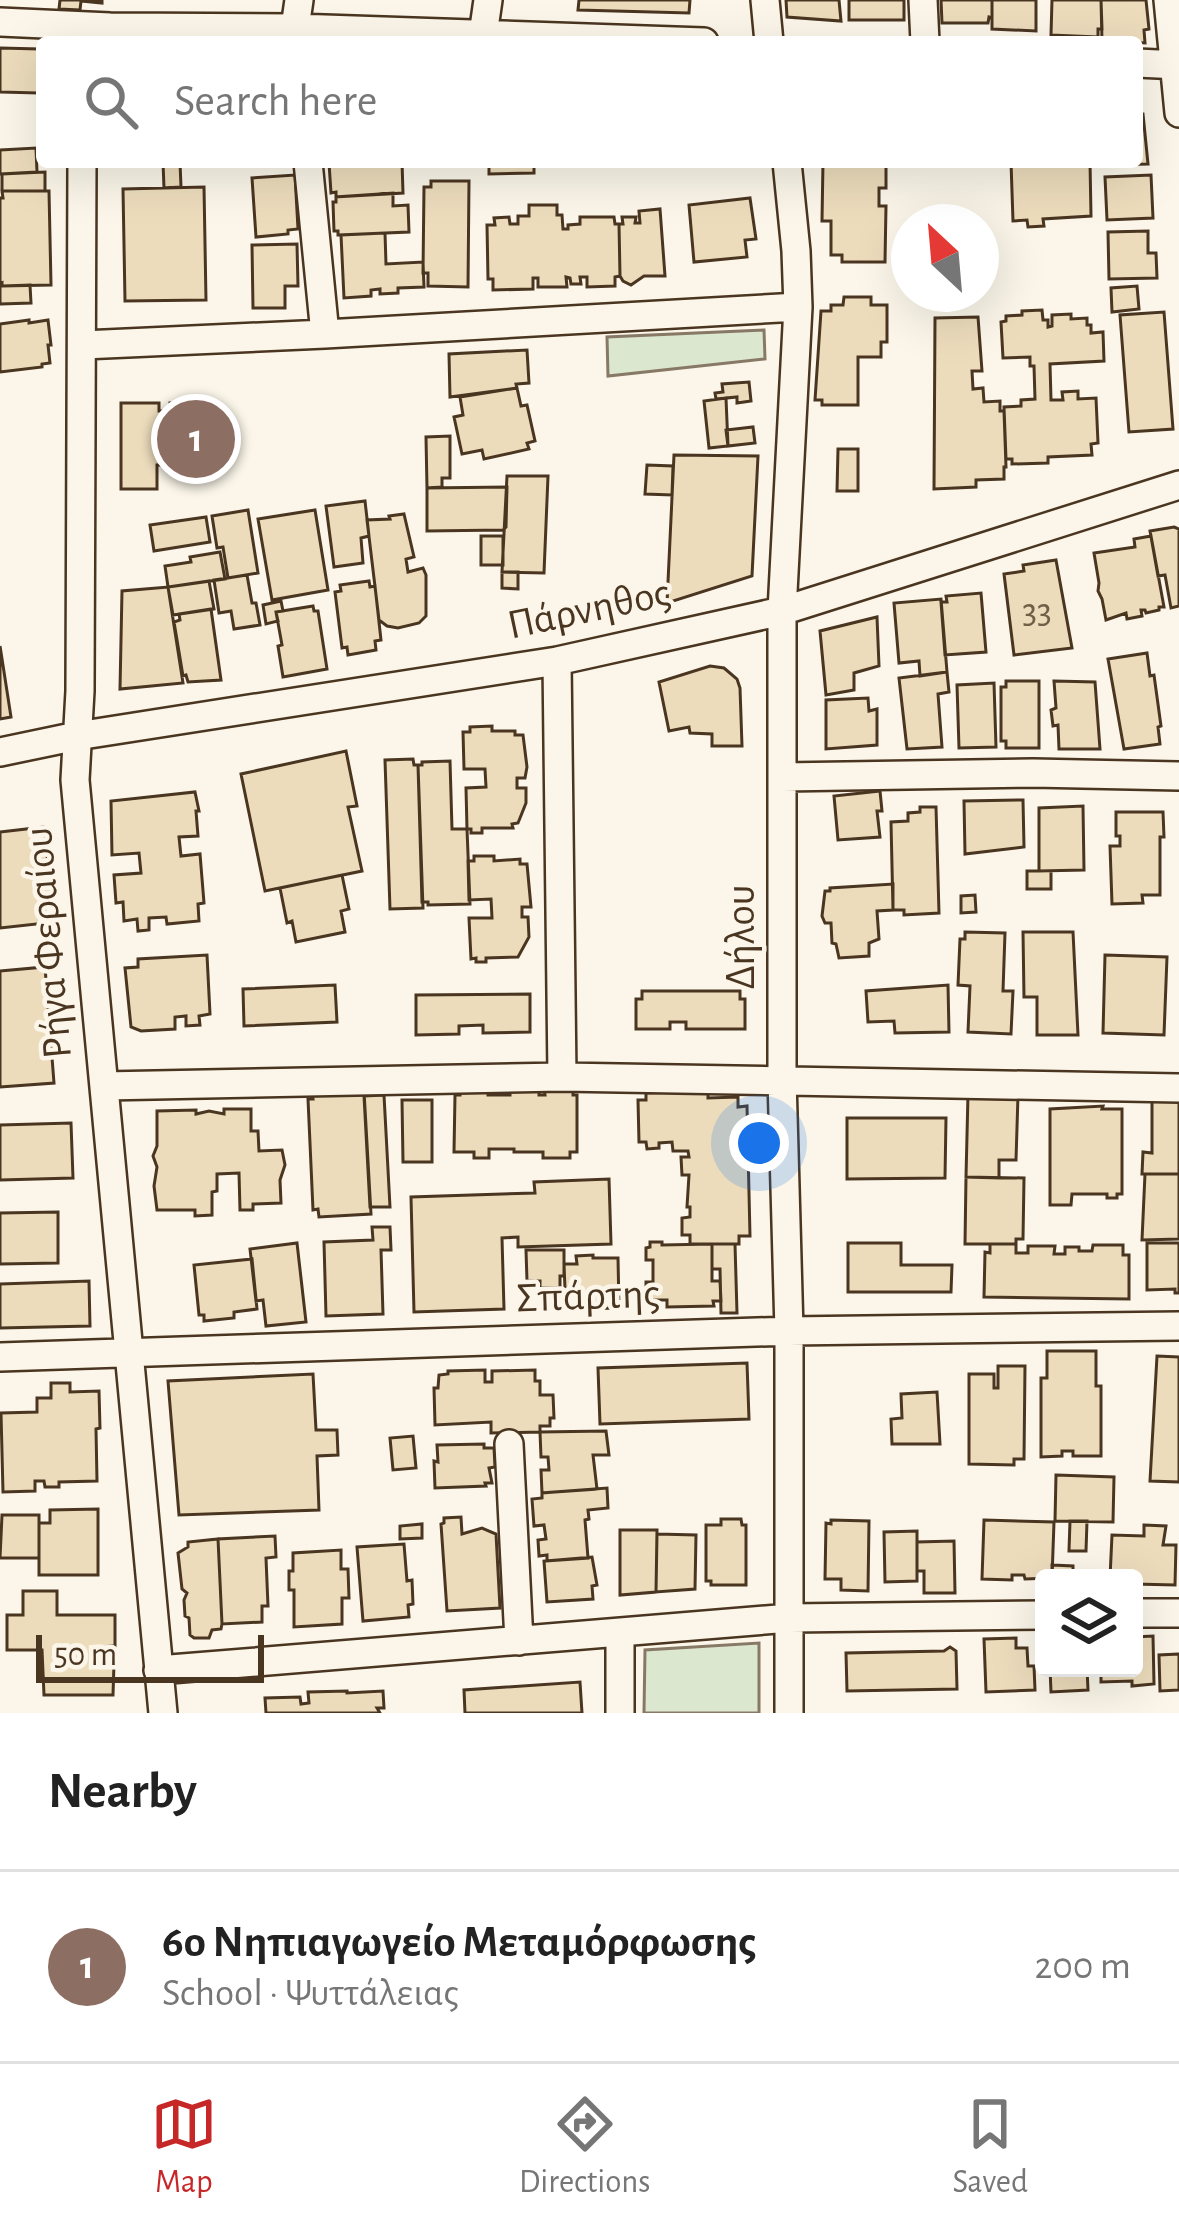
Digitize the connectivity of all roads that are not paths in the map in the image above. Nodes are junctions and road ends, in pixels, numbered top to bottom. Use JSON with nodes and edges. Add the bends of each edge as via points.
{"nodes":[{"id":1,"x":488,"y":0,"type":"edge"},
{"id":2,"x":765,"y":0,"type":"edge"},
{"id":3,"x":923,"y":0,"type":"edge"},
{"id":4,"x":1168,"y":0,"type":"edge"},
{"id":5,"x":112,"y":13,"type":"edge"},
{"id":6,"x":0,"y":22,"type":"edge"},
{"id":7,"x":297,"y":23,"type":"edge"},
{"id":8,"x":81,"y":33,"type":"edge"},
{"id":9,"x":483,"y":35,"type":"junction"},
{"id":10,"x":515,"y":36,"type":"edge"},
{"id":11,"x":768,"y":36,"type":"edge"},
{"id":12,"x":925,"y":36,"type":"edge"},
{"id":13,"x":1143,"y":63,"type":"edge"},
{"id":14,"x":1177,"y":65,"type":"edge"},
{"id":15,"x":1179,"y":112,"type":"edge"},
{"id":16,"x":82,"y":168,"type":"edge"},
{"id":17,"x":309,"y":168,"type":"edge"},
{"id":18,"x":788,"y":168,"type":"edge"},
{"id":19,"x":798,"y":307,"type":"junction"},
{"id":20,"x":325,"y":334,"type":"junction"},
{"id":21,"x":82,"y":345,"type":"junction"},
{"id":22,"x":1179,"y":485,"type":"edge"},
{"id":23,"x":782,"y":611,"type":"junction"},
{"id":24,"x":557,"y":661,"type":"junction"},
{"id":25,"x":77,"y":736,"type":"junction"},
{"id":26,"x":0,"y":752,"type":"edge"},
{"id":27,"x":783,"y":776,"type":"junction"},
{"id":28,"x":1179,"y":776,"type":"edge"},
{"id":29,"x":562,"y":1077,"type":"junction"},
{"id":30,"x":782,"y":1079,"type":"junction"},
{"id":31,"x":104,"y":1086,"type":"junction"},
{"id":32,"x":1179,"y":1088,"type":"edge"},
{"id":33,"x":1179,"y":1326,"type":"edge"},
{"id":34,"x":789,"y":1331,"type":"junction"},
{"id":35,"x":128,"y":1354,"type":"junction"},
{"id":36,"x":0,"y":1357,"type":"edge"},
{"id":37,"x":509,"y":1444,"type":"dead end"},
{"id":38,"x":1143,"y":1613,"type":"edge"},
{"id":39,"x":1179,"y":1613,"type":"edge"},
{"id":40,"x":1035,"y":1615,"type":"edge"},
{"id":41,"x":790,"y":1618,"type":"junction"},
{"id":42,"x":620,"y":1632,"type":"junction"},
{"id":43,"x":519,"y":1641,"type":"junction"},
{"id":44,"x":158,"y":1670,"type":"junction"},
{"id":45,"x":163,"y":1713,"type":"edge"},
{"id":46,"x":620,"y":1713,"type":"edge"},
{"id":47,"x":789,"y":1713,"type":"edge"}],
"edges":[{"from":1,"to":9,"type":"street"},
{"from":2,"to":11,"type":"street"},
{"from":3,"to":12,"type":"street"},
{"from":4,"to":14,"type":"street"},
{"from":5,"to":7,"type":"street"},
{"from":5,"to":8,"type":"street"},
{"from":6,"to":8,"type":"street"},
{"from":7,"to":9,"type":"street"},
{"from":9,"to":10,"type":"street"},
{"from":13,"to":14,"type":"street"},
{"from":14,"to":15,"type":"street"},
{"from":16,"to":21,"type":"street","name":"Ρήγα Φεραίου"},
{"from":17,"to":20,"type":"street"},
{"from":18,"to":19,"type":"street","name":"Δήλου"},
{"from":19,"to":20,"type":"street"},
{"from":19,"to":23,"type":"street","name":"Δήλου"},
{"from":20,"to":21,"type":"street"},
{"from":21,"to":25,"type":"street","name":"Ρήγα Φεραίου"},
{"from":22,"to":23,"type":"street","name":"Πάρνηθος"},
{"from":23,"to":24,"type":"street","name":"Πάρνηθος"},
{"from":23,"to":27,"type":"street","name":"Δήλου"},
{"from":24,"to":25,"type":"street","name":"Πάρνηθος"},
{"from":24,"to":29,"type":"street"},
{"from":25,"to":26,"type":"street","name":"Πάρνηθος"},
{"from":25,"to":31,"type":"street","name":"Ρήγα Φεραίου"},
{"from":27,"to":28,"type":"street"},
{"from":27,"to":30,"type":"street","name":"Δήλου"},
{"from":29,"to":30,"type":"street"},
{"from":29,"to":31,"type":"street"},
{"from":30,"to":32,"type":"street"},
{"from":30,"to":34,"type":"street","name":"Δήλου"},
{"from":31,"to":35,"type":"street","name":"Ρήγα Φεραίου"},
{"from":33,"to":34,"type":"street","name":"Σπάρτης"},
{"from":34,"to":35,"type":"street","name":"Σπάρτης"},
{"from":34,"to":41,"type":"street","name":"Δήλου"},
{"from":35,"to":36,"type":"street","name":"Σπάρτης"},
{"from":35,"to":44,"type":"street","name":"Ρήγα Φεραίου"},
{"from":37,"to":43,"type":"street"},
{"from":38,"to":39,"type":"street"},
{"from":40,"to":41,"type":"street"},
{"from":41,"to":42,"type":"street"},
{"from":41,"to":47,"type":"street","name":"Δήλου"},
{"from":42,"to":43,"type":"street"},
{"from":42,"to":46,"type":"street"},
{"from":43,"to":44,"type":"street"},
{"from":44,"to":45,"type":"street","name":"Ρήγα Φεραίου"}]}
